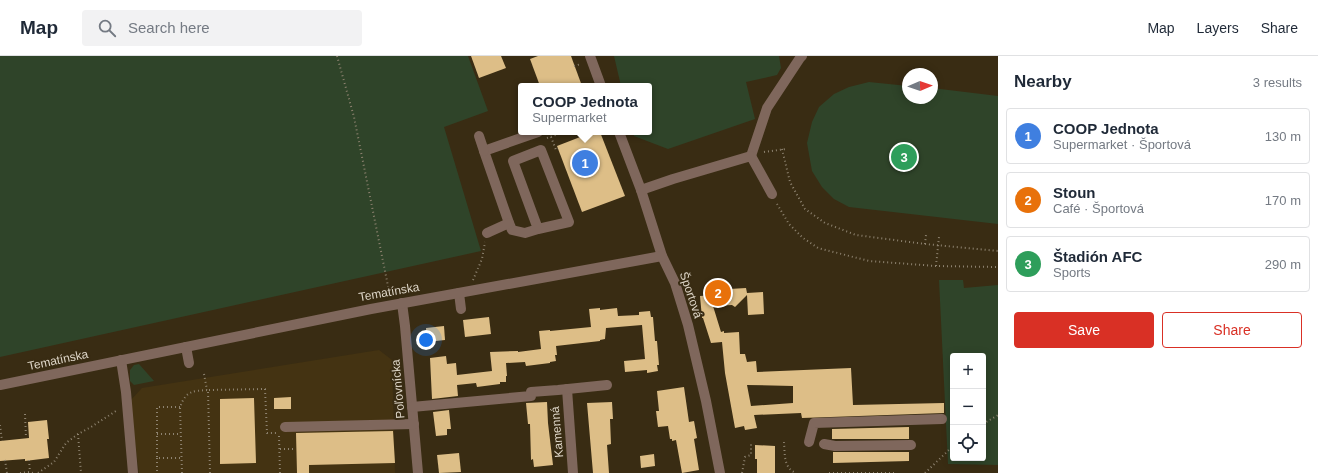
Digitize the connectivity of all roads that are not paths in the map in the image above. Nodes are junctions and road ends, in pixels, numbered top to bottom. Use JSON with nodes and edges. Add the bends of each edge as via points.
{"nodes":[{"id":1,"x":590,"y":56,"type":"edge"},
{"id":2,"x":802,"y":56,"type":"edge"},
{"id":3,"x":600,"y":83,"type":"edge"},
{"id":4,"x":529,"y":135,"type":"edge"},
{"id":5,"x":620,"y":135,"type":"edge"},
{"id":6,"x":479,"y":136,"type":"dead end"},
{"id":7,"x":484,"y":151,"type":"junction"},
{"id":8,"x":751,"y":156,"type":"junction"},
{"id":9,"x":641,"y":190,"type":"junction"},
{"id":10,"x":772,"y":194,"type":"road end"},
{"id":11,"x":509,"y":223,"type":"junction"},
{"id":12,"x":538,"y":229,"type":"junction"},
{"id":13,"x":487,"y":233,"type":"road end"},
{"id":14,"x":662,"y":256,"type":"junction"},
{"id":15,"x":464,"y":292,"type":"junction"},
{"id":16,"x":402,"y":303,"type":"junction"},
{"id":17,"x":461,"y":309,"type":"dead end"},
{"id":18,"x":186,"y":347,"type":"junction"},
{"id":19,"x":121,"y":360,"type":"junction"},
{"id":20,"x":189,"y":363,"type":"dead end"},
{"id":21,"x":0,"y":385,"type":"edge"},
{"id":22,"x":607,"y":385,"type":"dead end"},
{"id":23,"x":567,"y":389,"type":"junction"},
{"id":24,"x":412,"y":407,"type":"junction"},
{"id":25,"x":942,"y":419,"type":"dead end"},
{"id":26,"x":414,"y":424,"type":"junction"},
{"id":27,"x":285,"y":427,"type":"dead end"},
{"id":28,"x":810,"y":442,"type":"dead end"},
{"id":29,"x":824,"y":444,"type":"dead end"},
{"id":30,"x":911,"y":445,"type":"dead end"},
{"id":31,"x":133,"y":473,"type":"edge"},
{"id":32,"x":418,"y":473,"type":"edge"},
{"id":33,"x":574,"y":473,"type":"edge"},
{"id":34,"x":720,"y":473,"type":"edge"}],
"edges":[{"from":1,"to":3,"type":"street"},
{"from":2,"to":8,"type":"street","via":[[767,108]]},
{"from":4,"to":7,"type":"street"},
{"from":5,"to":9,"type":"street","name":"Športová"},
{"from":6,"to":7,"type":"street"},
{"from":7,"to":11,"type":"street"},
{"from":8,"to":9,"type":"street"},
{"from":8,"to":10,"type":"street"},
{"from":9,"to":14,"type":"street","name":"Športová"},
{"from":11,"to":12,"type":"street","via":[[512,230],[525,233]]},
{"from":11,"to":13,"type":"street"},
{"from":12,"to":12,"type":"street","via":[[513,161],[541,150],[569,222]]},
{"from":14,"to":15,"type":"street","name":"Tematínska"},
{"from":14,"to":34,"type":"street","name":"Športová","via":[[675,284],[688,325]]},
{"from":15,"to":16,"type":"street","name":"Tematínska"},
{"from":15,"to":17,"type":"street"},
{"from":16,"to":18,"type":"street","name":"Tematínska"},
{"from":16,"to":24,"type":"street","name":"Poľovnícka"},
{"from":18,"to":19,"type":"street","name":"Tematínska"},
{"from":18,"to":20,"type":"street"},
{"from":19,"to":21,"type":"street","name":"Tematínska"},
{"from":19,"to":31,"type":"street","via":[[128,404]]},
{"from":22,"to":23,"type":"street","name":"Kamenná"},
{"from":23,"to":24,"type":"street","name":"Kamenná","via":[[531,392],[531,396]]},
{"from":23,"to":33,"type":"street","name":"Kamenná"},
{"from":24,"to":26,"type":"street","name":"Poľovnícka"},
{"from":25,"to":28,"type":"street","via":[[814,423]]},
{"from":26,"to":27,"type":"street"},
{"from":26,"to":32,"type":"street","name":"Poľovnícka"},
{"from":29,"to":30,"type":"street"}]}
